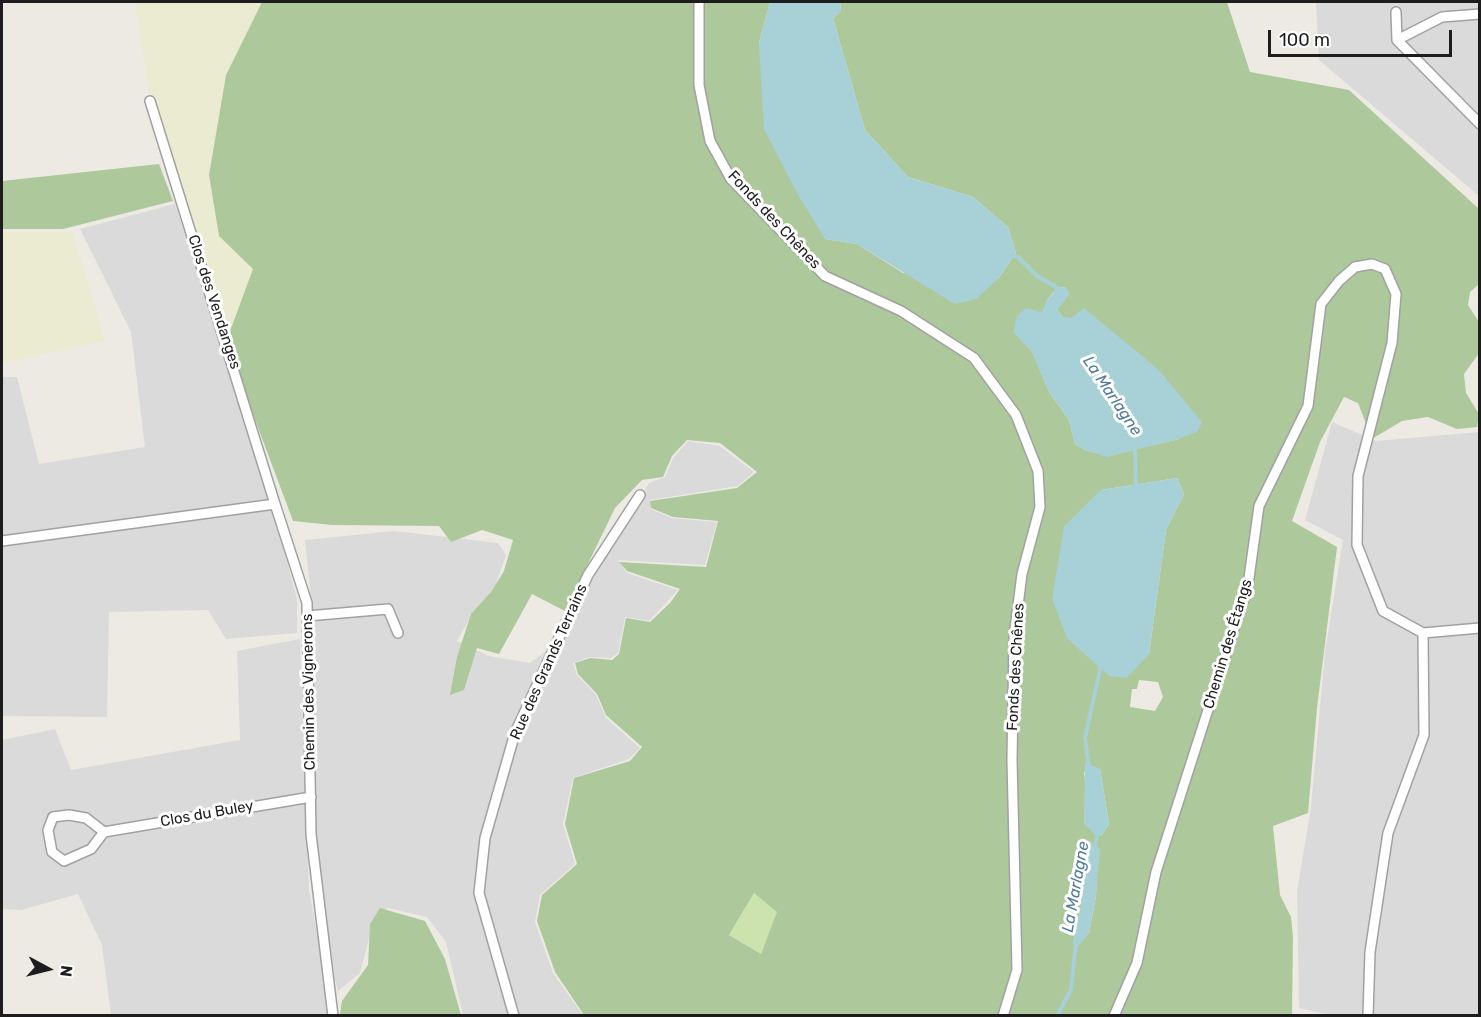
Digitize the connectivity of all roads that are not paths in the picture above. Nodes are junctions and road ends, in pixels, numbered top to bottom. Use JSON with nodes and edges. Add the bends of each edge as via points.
{"nodes":[{"id":1,"x":699,"y":2,"type":"edge"},
{"id":2,"x":1396,"y":12,"type":"dead end"},
{"id":3,"x":1479,"y":14,"type":"edge"},
{"id":4,"x":1397,"y":40,"type":"junction"},
{"id":5,"x":150,"y":101,"type":"dead end"},
{"id":6,"x":1479,"y":124,"type":"edge"},
{"id":7,"x":640,"y":495,"type":"dead end"},
{"id":8,"x":276,"y":504,"type":"junction"},
{"id":9,"x":2,"y":541,"type":"edge"},
{"id":10,"x":307,"y":616,"type":"junction"},
{"id":11,"x":1479,"y":628,"type":"edge"},
{"id":12,"x":398,"y":633,"type":"dead end"},
{"id":13,"x":1423,"y":633,"type":"junction"},
{"id":14,"x":310,"y":797,"type":"junction"},
{"id":15,"x":104,"y":832,"type":"junction"},
{"id":16,"x":333,"y":1016,"type":"edge"},
{"id":17,"x":514,"y":1016,"type":"edge"},
{"id":18,"x":1003,"y":1016,"type":"edge"},
{"id":19,"x":1114,"y":1016,"type":"edge"},
{"id":20,"x":1368,"y":1016,"type":"edge"}],
"edges":[{"from":1,"to":18,"type":"street","name":"Fonds des Chênes","via":[[699,85],[710,141],[732,179],[825,276],[901,311],[974,358],[1016,415],[1038,471],[1040,507],[1022,574],[1014,637],[1012,760],[1017,970]]},
{"from":2,"to":4,"type":"street"},
{"from":3,"to":4,"type":"street","via":[[1442,17]]},
{"from":4,"to":6,"type":"street"},
{"from":5,"to":8,"type":"street","name":"Clos des Vendanges"},
{"from":7,"to":17,"type":"street","name":"Rue des Grands Terrains","via":[[588,575],[520,723],[484,838],[479,893]]},
{"from":8,"to":9,"type":"street"},
{"from":8,"to":10,"type":"street","name":"Chemin des Vignerons","via":[[307,603]]},
{"from":10,"to":12,"type":"street","via":[[388,609]]},
{"from":10,"to":14,"type":"street","name":"Chemin des Vignerons"},
{"from":11,"to":13,"type":"street"},
{"from":13,"to":19,"type":"street","name":"Chemin des Étangs","via":[[1383,611],[1357,546],[1358,476],[1392,343],[1396,294],[1385,269],[1372,264],[1354,267],[1321,304],[1308,406],[1259,506],[1248,585],[1156,872],[1137,963]]},
{"from":13,"to":20,"type":"street","via":[[1424,735],[1388,833],[1370,952]]},
{"from":14,"to":15,"type":"street","name":"Clos du Buley"},
{"from":14,"to":16,"type":"street","name":"Chemin des Vignerons"},
{"from":15,"to":15,"type":"street","via":[[91,849],[64,861],[52,852],[48,830],[53,817],[69,815],[86,818]]}]}
